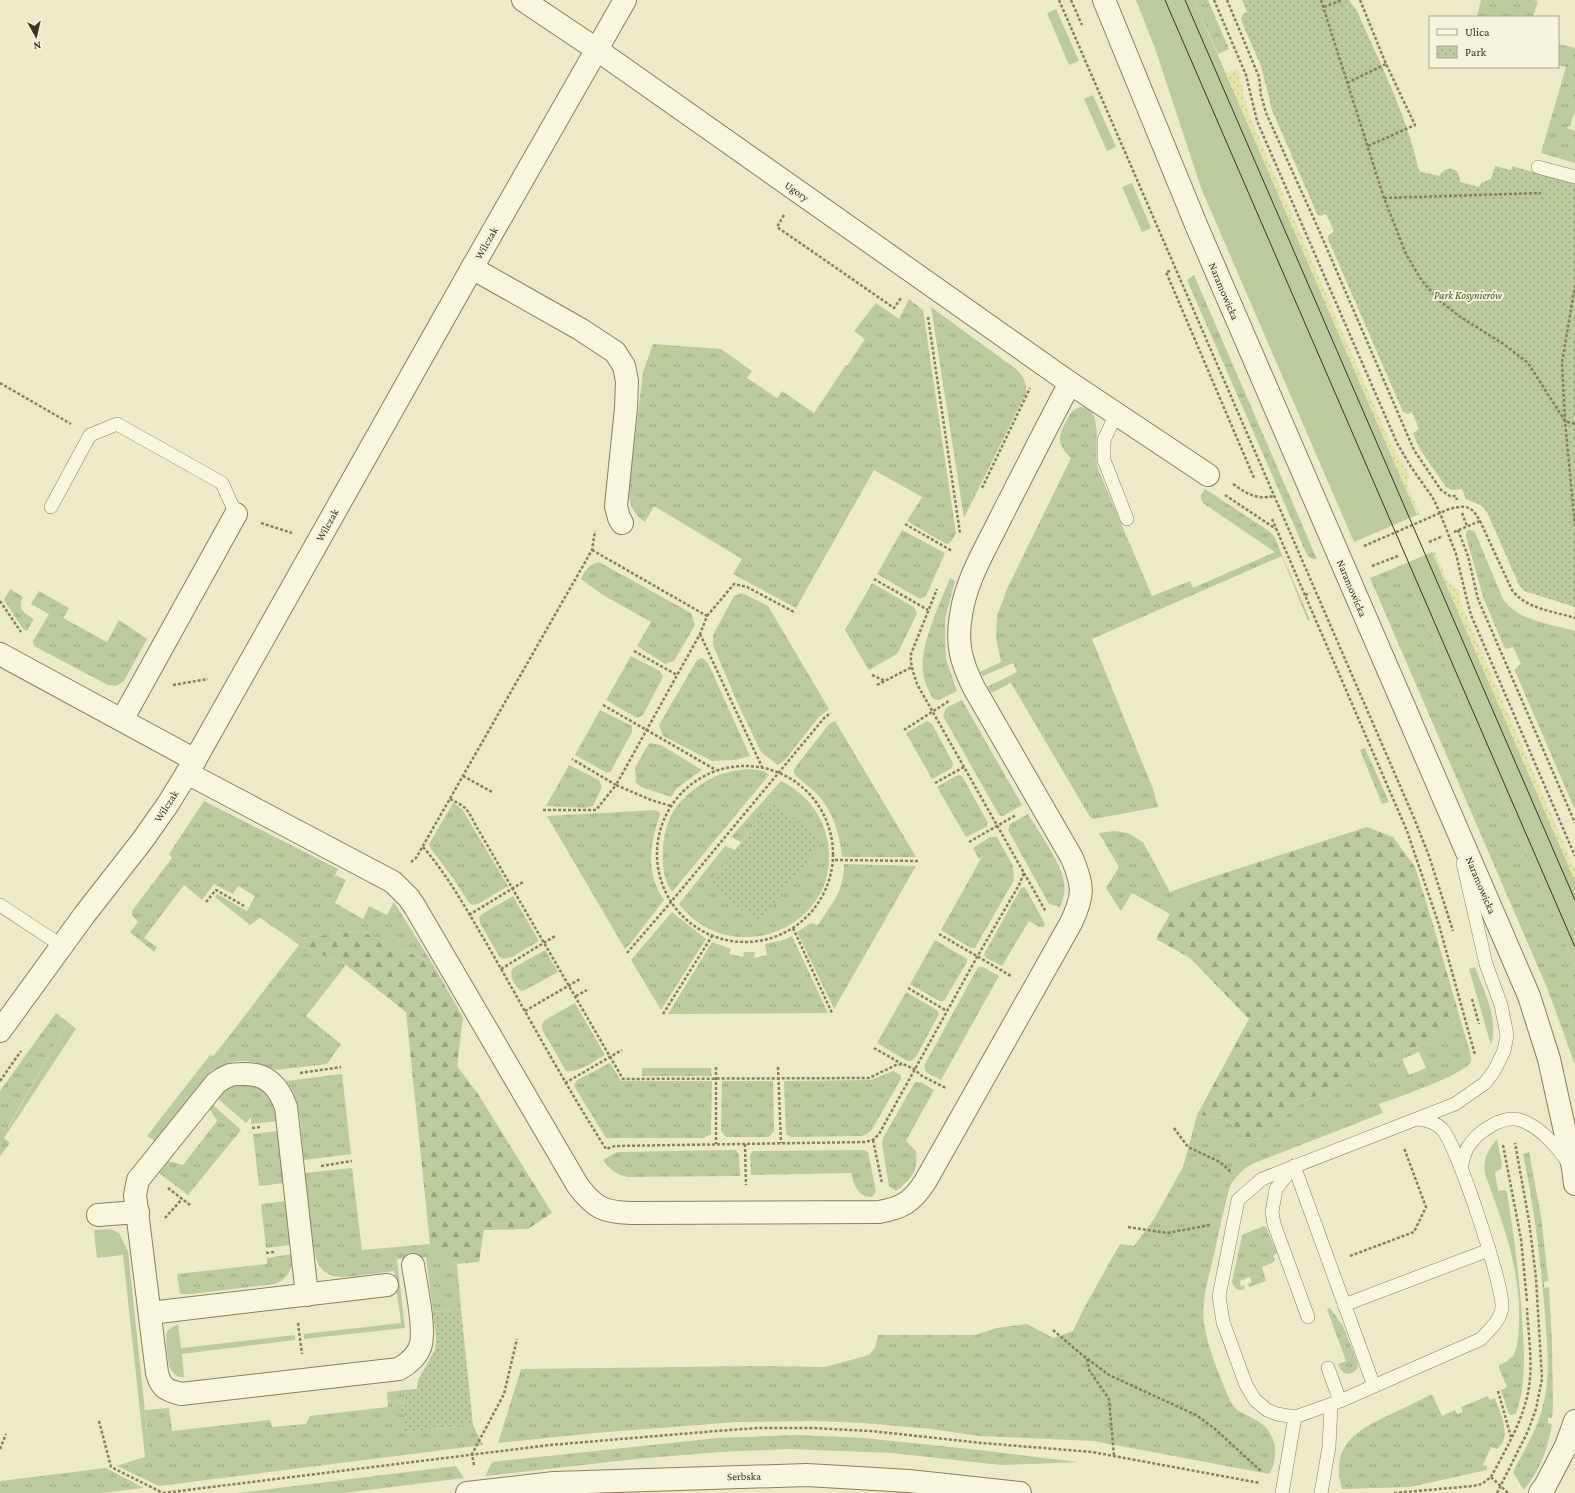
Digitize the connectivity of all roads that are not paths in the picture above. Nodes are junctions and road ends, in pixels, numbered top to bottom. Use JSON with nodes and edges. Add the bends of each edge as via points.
{"nodes":[{"id":1,"x":523,"y":0,"type":"edge"},
{"id":2,"x":625,"y":0,"type":"edge"},
{"id":3,"x":1104,"y":0,"type":"edge"},
{"id":4,"x":596,"y":49,"type":"junction"},
{"id":5,"x":1538,"y":167,"type":"dead end"},
{"id":6,"x":1575,"y":177,"type":"edge"},
{"id":7,"x":472,"y":268,"type":"junction"},
{"id":8,"x":1070,"y":383,"type":"junction"},
{"id":9,"x":1116,"y":414,"type":"junction"},
{"id":10,"x":1208,"y":475,"type":"road end"},
{"id":11,"x":51,"y":507,"type":"dead end"},
{"id":12,"x":236,"y":514,"type":"joint"},
{"id":13,"x":1127,"y":519,"type":"dead end"},
{"id":14,"x":622,"y":523,"type":"dead end"},
{"id":15,"x":0,"y":654,"type":"edge"},
{"id":16,"x":122,"y":720,"type":"junction"},
{"id":17,"x":191,"y":766,"type":"junction"},
{"id":18,"x":1453,"y":820,"type":"junction"},
{"id":19,"x":0,"y":906,"type":"edge"},
{"id":20,"x":62,"y":946,"type":"junction"},
{"id":21,"x":2,"y":1026,"type":"edge"},
{"id":22,"x":1418,"y":1119,"type":"junction"},
{"id":23,"x":1294,"y":1166,"type":"junction"},
{"id":24,"x":1461,"y":1167,"type":"junction"},
{"id":25,"x":1574,"y":1176,"type":"edge"},
{"id":26,"x":138,"y":1212,"type":"junction"},
{"id":27,"x":98,"y":1215,"type":"dead end"},
{"id":28,"x":1489,"y":1250,"type":"junction"},
{"id":29,"x":413,"y":1265,"type":"dead end"},
{"id":30,"x":387,"y":1285,"type":"dead end"},
{"id":31,"x":301,"y":1295,"type":"junction"},
{"id":32,"x":1344,"y":1305,"type":"junction"},
{"id":33,"x":150,"y":1313,"type":"junction"},
{"id":34,"x":1308,"y":1317,"type":"dead end"},
{"id":35,"x":1328,"y":1368,"type":"dead end"},
{"id":36,"x":1374,"y":1386,"type":"junction"},
{"id":37,"x":1335,"y":1403,"type":"junction"},
{"id":38,"x":1295,"y":1417,"type":"junction"},
{"id":39,"x":1575,"y":1422,"type":"edge"},
{"id":40,"x":632,"y":1480,"type":"junction"},
{"id":41,"x":1283,"y":1490,"type":"edge"},
{"id":42,"x":467,"y":1493,"type":"edge"},
{"id":43,"x":605,"y":1493,"type":"edge"},
{"id":44,"x":1020,"y":1493,"type":"edge"},
{"id":45,"x":1321,"y":1493,"type":"edge"},
{"id":46,"x":1540,"y":1493,"type":"edge"}],
"edges":[{"from":1,"to":4,"type":"street","name":"Ugory"},
{"from":2,"to":4,"type":"street","name":"Wilczak"},
{"from":3,"to":18,"type":"street","name":"Naramowicka","via":[[1197,227]]},
{"from":4,"to":7,"type":"street","name":"Wilczak"},
{"from":4,"to":8,"type":"street","name":"Ugory"},
{"from":5,"to":6,"type":"lane"},
{"from":7,"to":14,"type":"street","via":[[616,352],[624,366],[627,381],[616,506]]},
{"from":7,"to":17,"type":"street","name":"Wilczak"},
{"from":8,"to":9,"type":"street","name":"Ugory"},
{"from":8,"to":17,"type":"street","via":[[973,574],[961,614],[960,647],[963,667],[1072,858],[1082,887],[1077,909],[1034,989],[918,1194],[907,1204],[880,1212],[622,1213],[599,1208],[588,1200],[578,1186],[409,898],[392,882]]},
{"from":9,"to":10,"type":"street","name":"Ugory"},
{"from":9,"to":13,"type":"lane","via":[[1104,440],[1104,460]]},
{"from":11,"to":12,"type":"lane","via":[[90,435],[116,424],[222,483]]},
{"from":12,"to":16,"type":"street"},
{"from":15,"to":16,"type":"street"},
{"from":16,"to":17,"type":"street"},
{"from":17,"to":20,"type":"street","name":"Wilczak","via":[[142,841]]},
{"from":18,"to":22,"type":"lane","via":[[1486,964],[1501,1005],[1508,1035],[1504,1051],[1485,1083],[1455,1104]]},
{"from":18,"to":25,"type":"street","name":"Naramowicka","via":[[1529,996],[1549,1059]]},
{"from":19,"to":20,"type":"lane"},
{"from":20,"to":21,"type":"street","name":"Wilczak"},
{"from":22,"to":23,"type":"lane"},
{"from":22,"to":24,"type":"lane","via":[[1432,1121],[1442,1128]]},
{"from":23,"to":32,"type":"lane"},
{"from":23,"to":34,"type":"lane","via":[[1276,1189],[1272,1212]]},
{"from":23,"to":38,"type":"lane","via":[[1262,1179],[1238,1200],[1218,1296],[1223,1322],[1246,1385],[1255,1400],[1267,1410]]},
{"from":24,"to":25,"type":"lane","via":[[1467,1148],[1479,1133],[1498,1122],[1521,1120],[1551,1140]]},
{"from":24,"to":28,"type":"lane"},
{"from":26,"to":27,"type":"street"},
{"from":26,"to":31,"type":"street","via":[[138,1180],[216,1083],[231,1075],[250,1074],[265,1078],[282,1095],[286,1107]]},
{"from":26,"to":33,"type":"street"},
{"from":28,"to":32,"type":"lane"},
{"from":28,"to":36,"type":"lane","via":[[1502,1307],[1496,1322],[1481,1340]]},
{"from":29,"to":33,"type":"street","via":[[421,1344],[410,1363],[399,1369],[181,1394],[169,1391],[160,1383]]},
{"from":30,"to":31,"type":"street"},
{"from":31,"to":33,"type":"street"},
{"from":32,"to":36,"type":"lane"},
{"from":35,"to":37,"type":"lane"},
{"from":36,"to":37,"type":"lane"},
{"from":37,"to":38,"type":"lane"},
{"from":37,"to":45,"type":"lane"},
{"from":38,"to":41,"type":"lane"},
{"from":39,"to":46,"type":"street","via":[[1566,1446]]},
{"from":40,"to":42,"type":"street","name":"Serbska","via":[[554,1484]]},
{"from":40,"to":43,"type":"street"},
{"from":40,"to":44,"type":"street","name":"Serbska","via":[[807,1475],[908,1481]]}]}
